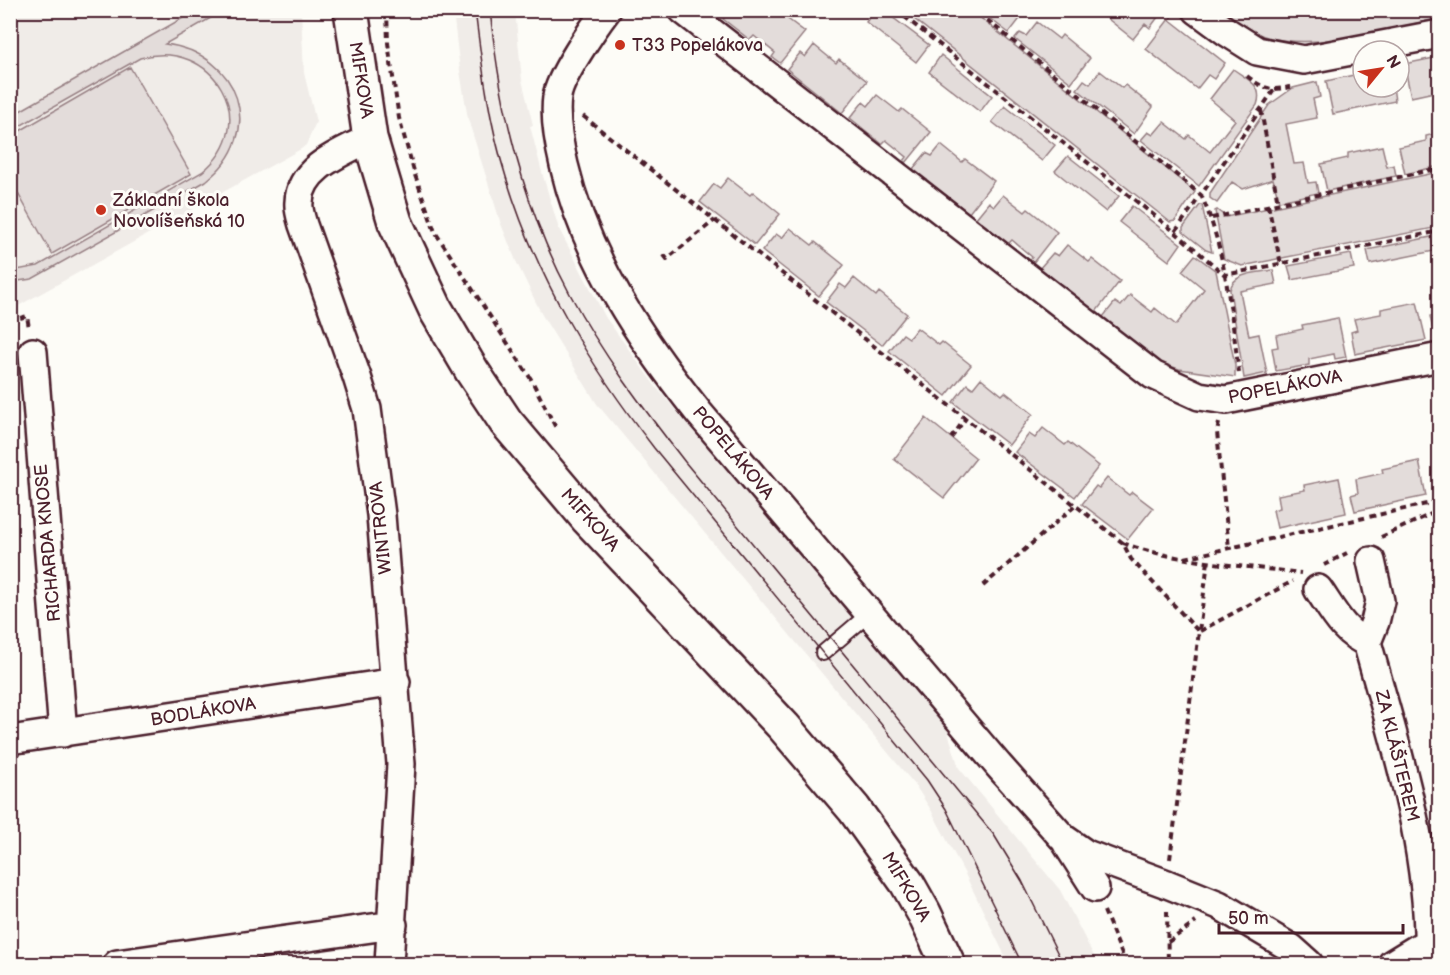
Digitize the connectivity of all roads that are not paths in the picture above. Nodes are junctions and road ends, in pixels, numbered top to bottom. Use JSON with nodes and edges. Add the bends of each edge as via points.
{"nodes":[{"id":1,"x":351,"y":10,"type":"edge"},
{"id":2,"x":607,"y":10,"type":"edge"},
{"id":3,"x":683,"y":10,"type":"edge"},
{"id":4,"x":1197,"y":10,"type":"edge"},
{"id":5,"x":1440,"y":34,"type":"edge"},
{"id":6,"x":370,"y":138,"type":"junction"},
{"id":7,"x":33,"y":352,"type":"dead end"},
{"id":8,"x":1440,"y":357,"type":"edge"},
{"id":9,"x":1366,"y":551,"type":"road end"},
{"id":10,"x":1312,"y":581,"type":"road end"},
{"id":11,"x":870,"y":613,"type":"junction"},
{"id":12,"x":1367,"y":642,"type":"junction"},
{"id":13,"x":823,"y":653,"type":"dead end"},
{"id":14,"x":396,"y":682,"type":"junction"},
{"id":15,"x":63,"y":733,"type":"junction"},
{"id":16,"x":10,"y":740,"type":"edge"},
{"id":17,"x":1063,"y":838,"type":"junction"},
{"id":18,"x":1095,"y":888,"type":"road end"},
{"id":19,"x":393,"y":925,"type":"junction"},
{"id":20,"x":1428,"y":953,"type":"edge"},
{"id":21,"x":117,"y":964,"type":"edge"},
{"id":22,"x":389,"y":964,"type":"edge"},
{"id":23,"x":948,"y":964,"type":"edge"},
{"id":24,"x":1309,"y":964,"type":"edge"},
{"id":25,"x":1392,"y":964,"type":"edge"}],
"edges":[{"from":1,"to":6,"type":"street","name":"MIFKOVA"},
{"from":2,"to":11,"type":"street","name":"POPELÁKOVA","via":[[575,57],[556,96],[559,143],[576,209],[598,260],[634,325],[699,413]]},
{"from":3,"to":8,"type":"street","name":"POPELÁKOVA","via":[[1153,375],[1199,396],[1226,399]]},
{"from":4,"to":5,"type":"street","via":[[1257,51],[1304,60]]},
{"from":6,"to":14,"type":"street","name":"WINTROVA","via":[[315,170],[302,186],[298,202],[366,409],[381,515]]},
{"from":6,"to":23,"type":"street","name":"MIFKOVA","via":[[395,222],[413,264],[453,341],[506,422],[588,519],[819,766],[907,883]]},
{"from":7,"to":15,"type":"street","name":"RICHARDA KNOSE"},
{"from":9,"to":12,"type":"street","via":[[1380,601]]},
{"from":10,"to":12,"type":"street","via":[[1343,625],[1354,637]]},
{"from":11,"to":13,"type":"lane"},
{"from":11,"to":17,"type":"street","name":"POPELÁKOVA"},
{"from":12,"to":20,"type":"street","name":"ZA KLÁŠTEREM","via":[[1406,780],[1421,863]]},
{"from":14,"to":15,"type":"street","name":"BODLÁKOVA"},
{"from":14,"to":19,"type":"street","name":"WINTROVA","via":[[401,764]]},
{"from":15,"to":16,"type":"street","name":"BODLÁKOVA"},
{"from":17,"to":18,"type":"street","name":"POPELÁKOVA"},
{"from":17,"to":24,"type":"street","name":"POPELÁKOVA","via":[[1086,854],[1219,905],[1291,948]]},
{"from":19,"to":21,"type":"street"},
{"from":19,"to":22,"type":"street","name":"WINTROVA"},
{"from":20,"to":25,"type":"street","name":"ZA KLÁŠTEREM"}]}
